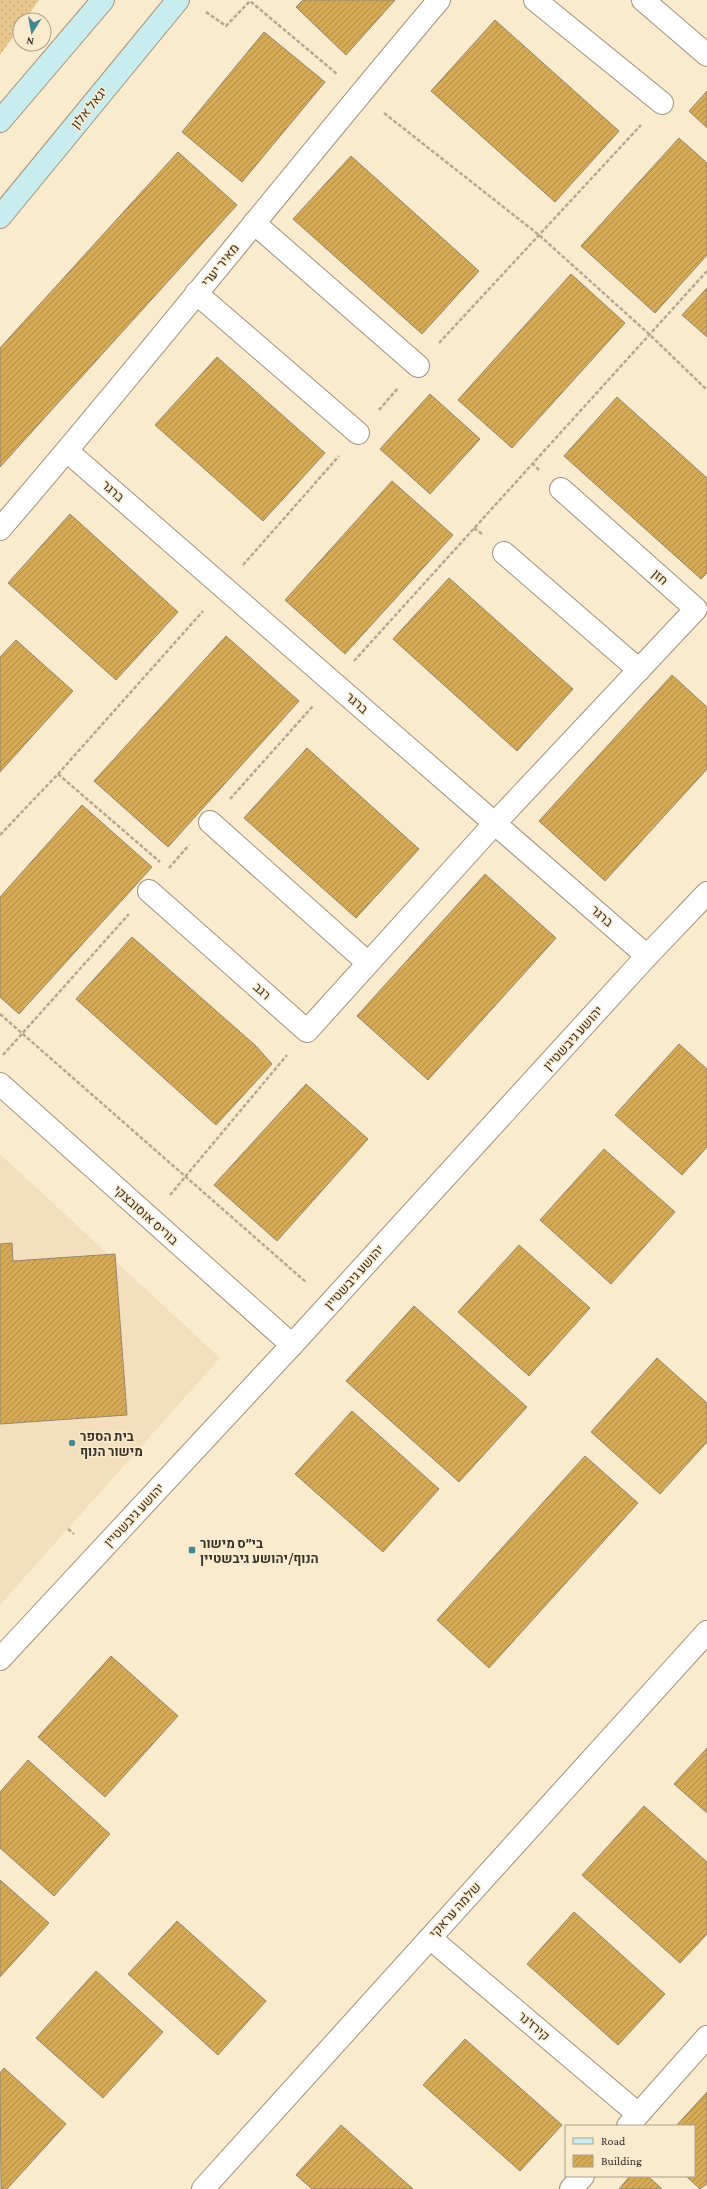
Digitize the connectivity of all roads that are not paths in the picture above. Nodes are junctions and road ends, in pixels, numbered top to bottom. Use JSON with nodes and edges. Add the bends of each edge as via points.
{"nodes":[{"id":1,"x":103,"y":0,"type":"edge"},
{"id":2,"x":178,"y":0,"type":"edge"},
{"id":3,"x":439,"y":0,"type":"edge"},
{"id":4,"x":536,"y":0,"type":"edge"},
{"id":5,"x":643,"y":0,"type":"edge"},
{"id":6,"x":707,"y":55,"type":"edge"},
{"id":7,"x":662,"y":103,"type":"dead end"},
{"id":8,"x":0,"y":120,"type":"edge"},
{"id":9,"x":0,"y":216,"type":"edge"},
{"id":10,"x":254,"y":223,"type":"junction"},
{"id":11,"x":196,"y":294,"type":"junction"},
{"id":12,"x":418,"y":366,"type":"dead end"},
{"id":13,"x":358,"y":433,"type":"dead end"},
{"id":14,"x":67,"y":451,"type":"junction"},
{"id":15,"x":561,"y":489,"type":"dead end"},
{"id":16,"x":0,"y":529,"type":"edge"},
{"id":17,"x":504,"y":553,"type":"dead end"},
{"id":18,"x":639,"y":670,"type":"junction"},
{"id":19,"x":210,"y":822,"type":"dead end"},
{"id":20,"x":495,"y":823,"type":"junction"},
{"id":21,"x":148,"y":891,"type":"dead end"},
{"id":22,"x":707,"y":893,"type":"edge"},
{"id":23,"x":647,"y":956,"type":"junction"},
{"id":24,"x":368,"y":963,"type":"junction"},
{"id":25,"x":0,"y":1084,"type":"edge"},
{"id":26,"x":292,"y":1345,"type":"junction"},
{"id":27,"x":707,"y":1632,"type":"edge"},
{"id":28,"x":0,"y":1659,"type":"edge"},
{"id":29,"x":430,"y":1938,"type":"junction"},
{"id":30,"x":707,"y":2037,"type":"edge"},
{"id":31,"x":633,"y":2120,"type":"edge"},
{"id":32,"x":582,"y":2177,"type":"edge"},
{"id":33,"x":203,"y":2189,"type":"edge"},
{"id":34,"x":571,"y":2189,"type":"edge"}],
"edges":[{"from":1,"to":8,"type":"main road"},
{"from":2,"to":9,"type":"main road","name":"יגאל אלון"},
{"from":3,"to":10,"type":"street","name":"מאיר יערי"},
{"from":4,"to":7,"type":"street"},
{"from":5,"to":6,"type":"street"},
{"from":10,"to":11,"type":"street","name":"מאיר יערי"},
{"from":10,"to":12,"type":"street"},
{"from":11,"to":13,"type":"street"},
{"from":11,"to":14,"type":"street","name":"מאיר יערי"},
{"from":14,"to":16,"type":"street","name":"מאיר יערי"},
{"from":14,"to":20,"type":"street","name":"ברגר"},
{"from":15,"to":18,"type":"street","name":"חזן","via":[[696,610]]},
{"from":17,"to":18,"type":"street"},
{"from":18,"to":20,"type":"street","name":"חזן"},
{"from":19,"to":24,"type":"street"},
{"from":20,"to":23,"type":"street","name":"ברגר"},
{"from":20,"to":24,"type":"street"},
{"from":21,"to":24,"type":"street","name":"רגב","via":[[307,1031]]},
{"from":22,"to":23,"type":"street","name":"יהושע גיבשטיין"},
{"from":23,"to":26,"type":"street","name":"יהושע גיבשטיין"},
{"from":25,"to":26,"type":"street","name":"בוריס אוסובצקי"},
{"from":26,"to":28,"type":"street","name":"יהושע גיבשטיין"},
{"from":27,"to":29,"type":"street","name":"שלמה עראקי"},
{"from":29,"to":31,"type":"street","name":"קירז'נר"},
{"from":29,"to":33,"type":"street","name":"שלמה עראקי"},
{"from":30,"to":31,"type":"street","name":"קירז'נר"},
{"from":32,"to":34,"type":"street"}]}
